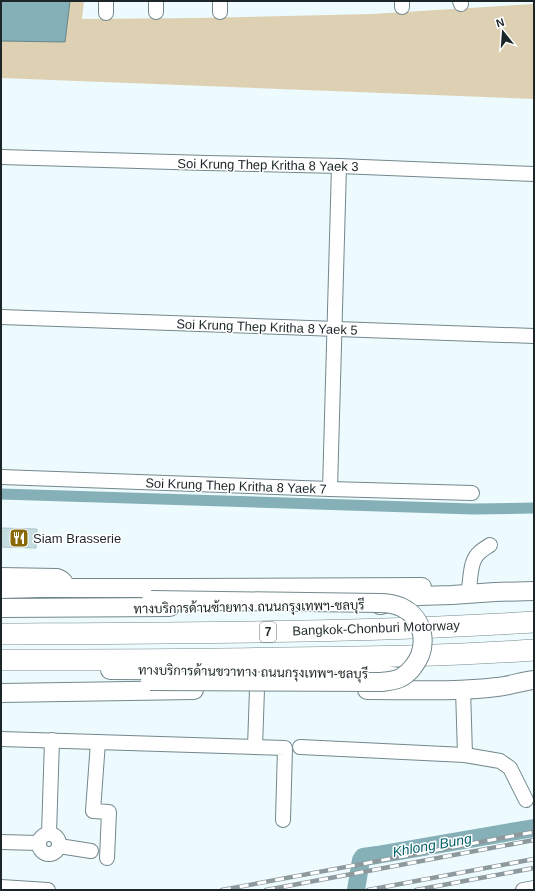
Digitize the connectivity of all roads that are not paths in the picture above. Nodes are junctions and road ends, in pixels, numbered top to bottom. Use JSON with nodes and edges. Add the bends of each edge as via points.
{"nodes":[{"id":1,"x":1,"y":157,"type":"edge"},
{"id":2,"x":339,"y":166,"type":"junction"},
{"id":3,"x":534,"y":174,"type":"edge"},
{"id":4,"x":1,"y":317,"type":"edge"},
{"id":5,"x":334,"y":329,"type":"junction"},
{"id":6,"x":534,"y":336,"type":"edge"},
{"id":7,"x":1,"y":477,"type":"edge"},
{"id":8,"x":330,"y":489,"type":"junction"},
{"id":9,"x":472,"y":493,"type":"dead end"},
{"id":10,"x":490,"y":544,"type":"dead end"},
{"id":11,"x":1,"y":575,"type":"edge"},
{"id":12,"x":469,"y":588,"type":"junction"},
{"id":13,"x":1,"y":589,"type":"edge"},
{"id":14,"x":68,"y":589,"type":"junction"},
{"id":15,"x":534,"y":591,"type":"edge"},
{"id":16,"x":495,"y":592,"type":"junction"},
{"id":17,"x":1,"y":593,"type":"edge"},
{"id":18,"x":1,"y":608,"type":"edge"},
{"id":19,"x":534,"y":622,"type":"edge"},
{"id":20,"x":1,"y":634,"type":"edge"},
{"id":21,"x":534,"y":650,"type":"edge"},
{"id":22,"x":1,"y":660,"type":"edge"},
{"id":23,"x":1,"y":670,"type":"edge"},
{"id":24,"x":531,"y":681,"type":"edge"},
{"id":25,"x":1,"y":684,"type":"edge"},
{"id":26,"x":257,"y":689,"type":"junction"},
{"id":27,"x":464,"y":689,"type":"junction"},
{"id":28,"x":1,"y":693,"type":"edge"},
{"id":29,"x":1,"y":738,"type":"edge"},
{"id":30,"x":52,"y":740,"type":"junction"},
{"id":31,"x":98,"y":742,"type":"junction"},
{"id":32,"x":255,"y":747,"type":"junction"},
{"id":33,"x":300,"y":747,"type":"dead end"},
{"id":34,"x":465,"y":755,"type":"junction"},
{"id":35,"x":526,"y":800,"type":"dead end"},
{"id":36,"x":283,"y":820,"type":"dead end"},
{"id":37,"x":44,"y":838,"type":"junction"},
{"id":38,"x":1,"y":842,"type":"edge"},
{"id":39,"x":91,"y":851,"type":"dead end"},
{"id":40,"x":107,"y":858,"type":"dead end"},
{"id":41,"x":1,"y":886,"type":"edge"},
{"id":42,"x":534,"y":888,"type":"edge"},
{"id":43,"x":48,"y":890,"type":"edge"},
{"id":44,"x":523,"y":890,"type":"edge"}],
"edges":[{"from":1,"to":2,"type":"street","name":"Soi Krung Thep Kritha 8 Yaek 3"},
{"from":2,"to":3,"type":"street","name":"Soi Krung Thep Kritha 8 Yaek 3"},
{"from":2,"to":5,"type":"street"},
{"from":4,"to":5,"type":"street","name":"Soi Krung Thep Kritha 8 Yaek 5"},
{"from":5,"to":6,"type":"street","name":"Soi Krung Thep Kritha 8 Yaek 5"},
{"from":5,"to":8,"type":"street"},
{"from":7,"to":8,"type":"street","name":"Soi Krung Thep Kritha 8 Yaek 7"},
{"from":8,"to":9,"type":"street","name":"Soi Krung Thep Kritha 8 Yaek 7"},
{"from":10,"to":12,"type":"street","via":[[475,558]]},
{"from":11,"to":14,"type":"street","via":[[57,576],[64,579]]},
{"from":12,"to":14,"type":"main road","name":"ทางบริการด้านซ้ายทาง ถนนกรุงเทพฯ-ชลบุรี"},
{"from":12,"to":16,"type":"main road","name":"ทางบริการด้านซ้ายทาง ถนนกรุงเทพฯ-ชลบุรี"},
{"from":13,"to":14,"type":"main road","name":"ทางบริการด้านซ้ายทาง ถนนกรุงเทพฯ-ชลบุรี"},
{"from":15,"to":16,"type":"main road","name":"ทางบริการด้านซ้ายทาง ถนนกรุงเทพฯ-ชลบุรี"},
{"from":16,"to":18,"type":"main road","name":"ทางบริการด้านซ้ายทาง ถนนกรุงเทพฯ-ชลบุรี","via":[[409,597],[380,605]]},
{"from":17,"to":25,"type":"main road","bridge":true,"via":[[37,598],[392,604],[400,606],[415,618],[421,629],[423,644],[417,662],[409,672],[402,677],[381,682],[46,681]]},
{"from":19,"to":20,"type":"highway","name":"Bangkok-Chonburi Motorway","number":"7","via":[[350,630]]},
{"from":21,"to":22,"type":"highway","number":"7","via":[[365,657]]},
{"from":23,"to":24,"type":"main road","name":"ทางบริการด้านขวาทาง ถนนกรุงเทพฯ-ชลบุรี","via":[[339,671],[368,672],[415,681],[496,678]]},
{"from":24,"to":27,"type":"main road","name":"ทางบริการด้านขวาทาง ถนนกรุงเทพฯ-ชลบุรี","via":[[498,687]]},
{"from":26,"to":27,"type":"main road","name":"ทางบริการด้านขวาทาง ถนนกรุงเทพฯ-ชลบุรี"},
{"from":26,"to":28,"type":"main road","name":"ทางบริการด้านขวาทาง ถนนกรุงเทพฯ-ชลบุรี"},
{"from":26,"to":32,"type":"street"},
{"from":27,"to":34,"type":"street"},
{"from":29,"to":30,"type":"street"},
{"from":30,"to":31,"type":"street"},
{"from":30,"to":37,"type":"street"},
{"from":31,"to":32,"type":"street"},
{"from":31,"to":40,"type":"street","via":[[93,811],[109,812]]},
{"from":32,"to":36,"type":"street","via":[[285,748]]},
{"from":33,"to":34,"type":"street"},
{"from":34,"to":35,"type":"street","via":[[500,761],[510,768]]},
{"from":37,"to":38,"type":"street"},
{"from":37,"to":39,"type":"street","via":[[40,847],[46,853],[54,852],[59,846]]},
{"from":41,"to":43,"type":"street"},
{"from":42,"to":44,"type":"street"}]}
